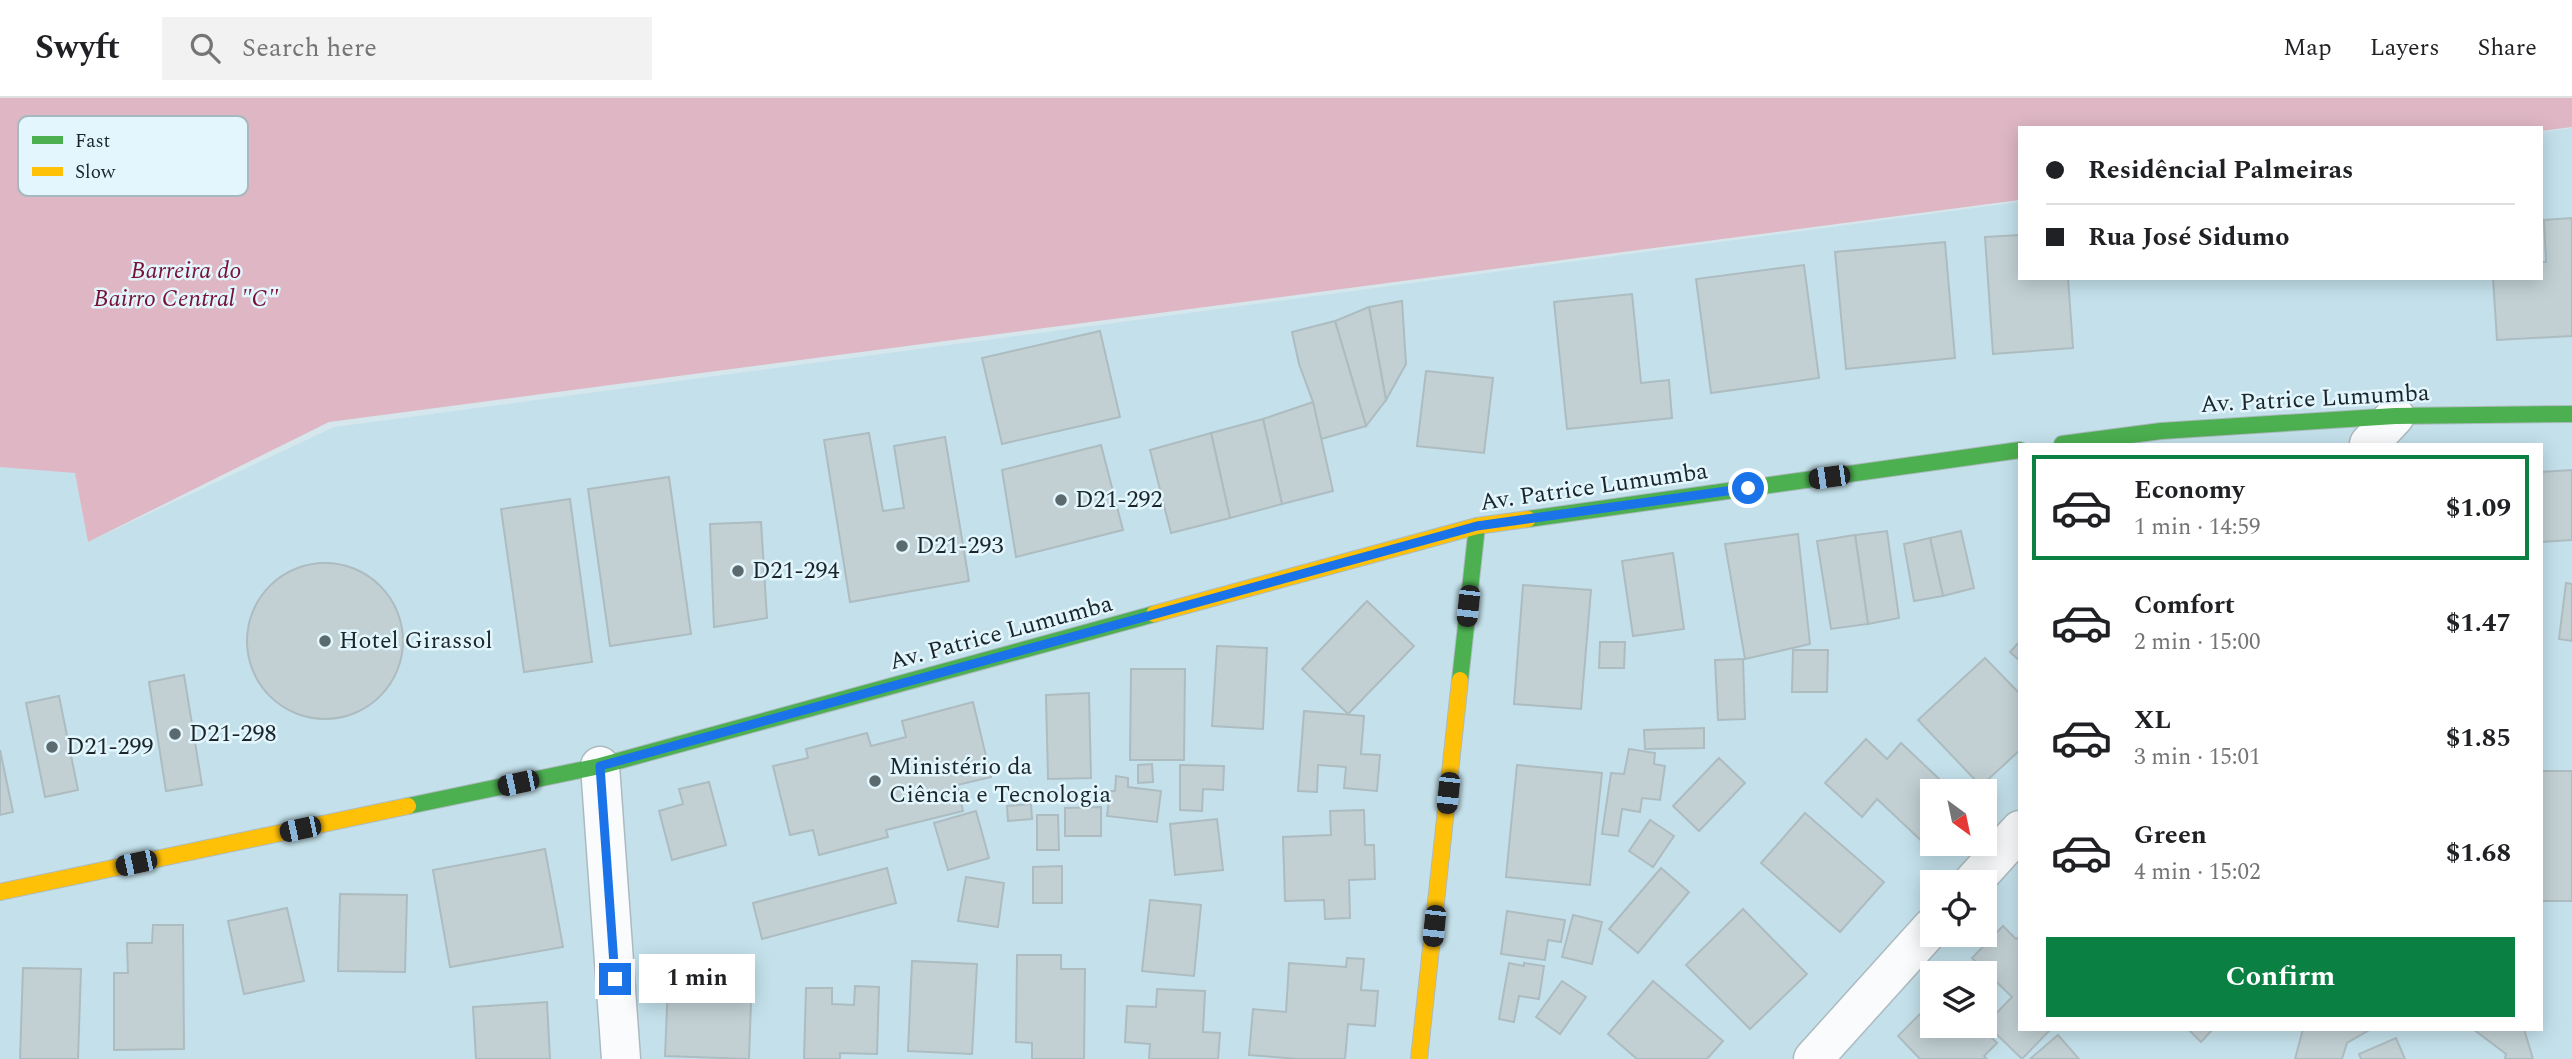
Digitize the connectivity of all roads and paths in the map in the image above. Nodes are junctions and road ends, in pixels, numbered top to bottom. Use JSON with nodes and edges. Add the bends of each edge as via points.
{"nodes":[{"id":1,"x":2572,"y":414,"type":"edge"},
{"id":2,"x":2395,"y":416,"type":"junction"},
{"id":3,"x":2070,"y":443,"type":"edge"},
{"id":4,"x":2370,"y":443,"type":"edge"},
{"id":5,"x":2018,"y":450,"type":"edge"},
{"id":6,"x":1477,"y":526,"type":"junction"},
{"id":7,"x":600,"y":766,"type":"junction"},
{"id":8,"x":2018,"y":833,"type":"edge"},
{"id":9,"x":1984,"y":870,"type":"edge"},
{"id":10,"x":0,"y":892,"type":"edge"},
{"id":11,"x":1920,"y":940,"type":"edge"},
{"id":12,"x":621,"y":1059,"type":"edge"},
{"id":13,"x":1419,"y":1059,"type":"edge"},
{"id":14,"x":1813,"y":1059,"type":"edge"}],
"edges":[{"from":1,"to":2,"type":"main road","name":"Av. Patrice Lumumba"},
{"from":2,"to":3,"type":"main road","name":"Av. Patrice Lumumba","via":[[2161,431]]},
{"from":2,"to":4,"type":"street"},
{"from":5,"to":6,"type":"main road","name":"Av. Patrice Lumumba"},
{"from":6,"to":7,"type":"main road","name":"Av. Patrice Lumumba"},
{"from":6,"to":13,"type":"main road"},
{"from":7,"to":10,"type":"main road","name":"Av. Patrice Lumumba"},
{"from":7,"to":12,"type":"street"},
{"from":8,"to":9,"type":"street"},
{"from":11,"to":14,"type":"street"}]}
